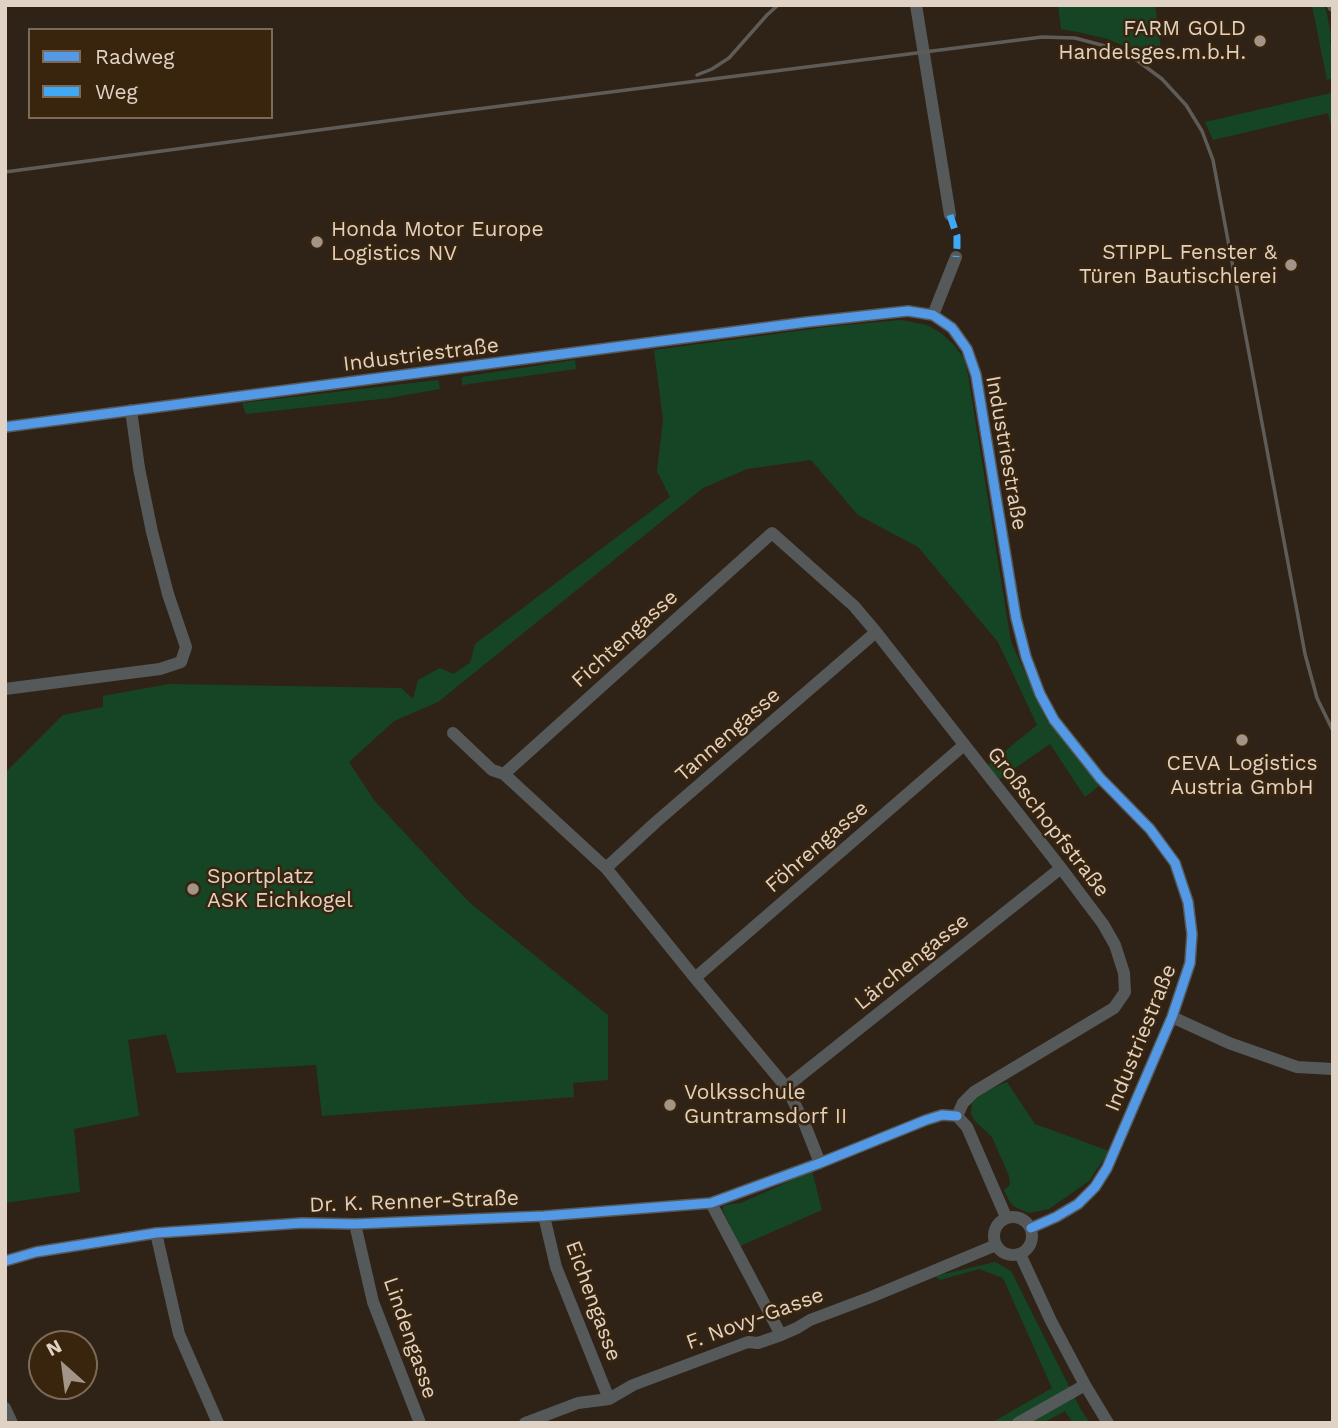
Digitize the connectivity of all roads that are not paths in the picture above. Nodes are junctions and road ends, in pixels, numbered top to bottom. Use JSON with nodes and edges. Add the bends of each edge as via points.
{"nodes":[{"id":1,"x":916,"y":5,"type":"edge"},
{"id":2,"x":950,"y":215,"type":"dead end"},
{"id":3,"x":956,"y":257,"type":"dead end"},
{"id":4,"x":933,"y":315,"type":"junction"},
{"id":5,"x":131,"y":410,"type":"junction"},
{"id":6,"x":5,"y":427,"type":"edge"},
{"id":7,"x":772,"y":533,"type":"joint"},
{"id":8,"x":876,"y":632,"type":"junction"},
{"id":9,"x":5,"y":689,"type":"edge"},
{"id":10,"x":453,"y":733,"type":"dead end"},
{"id":11,"x":964,"y":745,"type":"junction"},
{"id":12,"x":504,"y":774,"type":"junction"},
{"id":13,"x":606,"y":868,"type":"junction"},
{"id":14,"x":1061,"y":868,"type":"junction"},
{"id":15,"x":695,"y":978,"type":"junction"},
{"id":16,"x":1172,"y":1017,"type":"junction"},
{"id":17,"x":1333,"y":1069,"type":"edge"},
{"id":18,"x":786,"y":1087,"type":"junction"},
{"id":19,"x":957,"y":1116,"type":"junction"},
{"id":20,"x":820,"y":1163,"type":"junction"},
{"id":21,"x":711,"y":1203,"type":"junction"},
{"id":22,"x":544,"y":1216,"type":"junction"},
{"id":23,"x":1006,"y":1217,"type":"junction"},
{"id":24,"x":355,"y":1224,"type":"junction"},
{"id":25,"x":1031,"y":1228,"type":"junction"},
{"id":26,"x":156,"y":1233,"type":"junction"},
{"id":27,"x":996,"y":1245,"type":"junction"},
{"id":28,"x":1020,"y":1254,"type":"junction"},
{"id":29,"x":5,"y":1261,"type":"edge"},
{"id":30,"x":781,"y":1335,"type":"junction"},
{"id":31,"x":1085,"y":1385,"type":"junction"},
{"id":32,"x":609,"y":1399,"type":"junction"},
{"id":33,"x":5,"y":1408,"type":"edge"},
{"id":34,"x":12,"y":1423,"type":"edge"},
{"id":35,"x":218,"y":1423,"type":"edge"},
{"id":36,"x":420,"y":1423,"type":"edge"},
{"id":37,"x":525,"y":1423,"type":"edge"},
{"id":38,"x":1018,"y":1423,"type":"edge"},
{"id":39,"x":1108,"y":1423,"type":"edge"}],
"edges":[{"from":1,"to":2,"type":"street"},
{"from":3,"to":4,"type":"street"},
{"from":4,"to":5,"type":"street","name":"Industriestraße","via":[[908,311],[807,321]]},
{"from":4,"to":16,"type":"street","name":"Industriestraße","via":[[952,328],[967,349],[976,375],[1016,618],[1040,694],[1088,764],[1150,829],[1175,863],[1188,902],[1192,934],[1190,963]]},
{"from":5,"to":6,"type":"street","name":"Industriestraße"},
{"from":5,"to":9,"type":"street","via":[[152,532],[186,647],[181,662],[160,670]]},
{"from":7,"to":8,"type":"street","name":"Großschopfstraße","via":[[854,606]]},
{"from":7,"to":12,"type":"street","name":"Fichtengasse"},
{"from":8,"to":11,"type":"street","name":"Großschopfstraße"},
{"from":8,"to":13,"type":"street","name":"Tannengasse"},
{"from":10,"to":12,"type":"street","via":[[492,770]]},
{"from":11,"to":14,"type":"street","name":"Großschopfstraße"},
{"from":11,"to":15,"type":"street","name":"Föhrengasse"},
{"from":12,"to":13,"type":"street"},
{"from":13,"to":15,"type":"street"},
{"from":14,"to":18,"type":"street","name":"Lärchengasse"},
{"from":14,"to":19,"type":"street","name":"Großschopfstraße","via":[[1115,945],[1125,992],[1114,1008],[974,1093]]},
{"from":15,"to":18,"type":"street"},
{"from":16,"to":17,"type":"street","via":[[1297,1067]]},
{"from":16,"to":25,"type":"street","name":"Industriestraße","via":[[1096,1187],[1056,1217]]},
{"from":18,"to":20,"type":"street"},
{"from":19,"to":20,"type":"street","name":"Dr. K. Renner-Straße","via":[[926,1120]]},
{"from":19,"to":23,"type":"street","via":[[967,1127]]},
{"from":20,"to":21,"type":"street","name":"Dr. K. Renner-Straße"},
{"from":21,"to":22,"type":"street","name":"Dr. K. Renner-Straße"},
{"from":21,"to":30,"type":"street"},
{"from":22,"to":24,"type":"street","name":"Dr. K. Renner-Straße"},
{"from":22,"to":32,"type":"street","name":"Eichengasse","via":[[556,1267]]},
{"from":23,"to":25,"type":"street","via":[[1021,1218]]},
{"from":23,"to":27,"type":"street","via":[[995,1228]]},
{"from":24,"to":26,"type":"street","name":"Dr. K. Renner-Straße"},
{"from":24,"to":36,"type":"street","name":"Lindengasse","via":[[373,1302]]},
{"from":25,"to":28,"type":"street","via":[[1031,1244]]},
{"from":26,"to":29,"type":"street","name":"Dr. K. Renner-Straße"},
{"from":26,"to":35,"type":"street","via":[[179,1334]]},
{"from":27,"to":28,"type":"street","via":[[1007,1254]]},
{"from":27,"to":30,"type":"street","name":"F. Novy-Gasse"},
{"from":28,"to":31,"type":"street"},
{"from":30,"to":32,"type":"street","name":"F. Novy-Gasse","via":[[748,1342],[659,1375]]},
{"from":31,"to":38,"type":"street"},
{"from":31,"to":39,"type":"street"},
{"from":32,"to":37,"type":"street","name":"F. Novy-Gasse","via":[[578,1403]]},
{"from":33,"to":34,"type":"street"}]}
